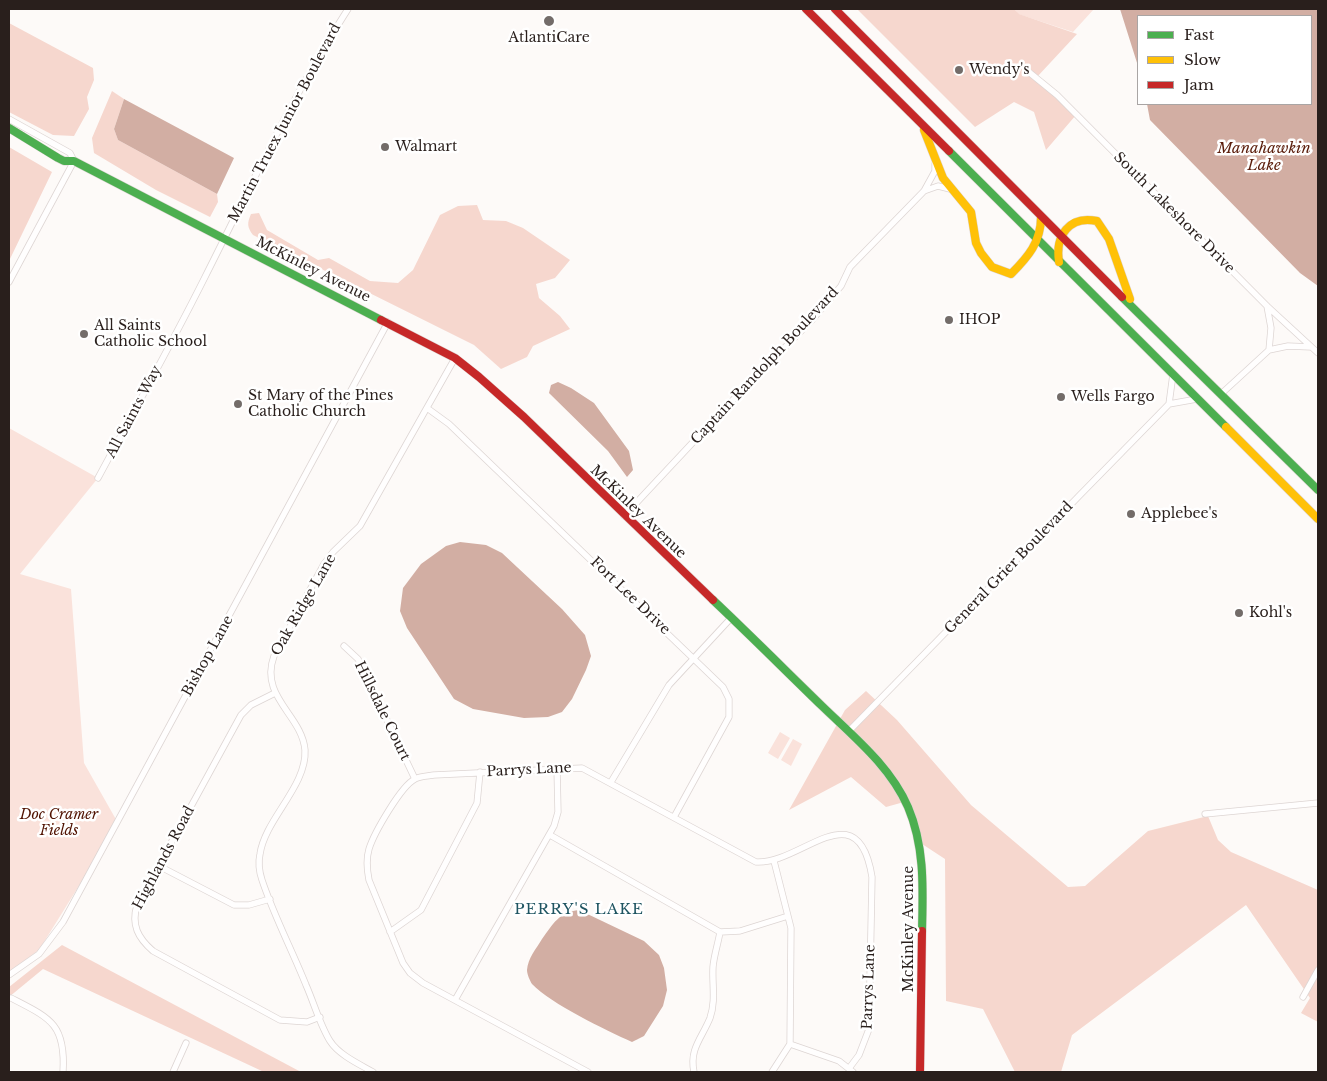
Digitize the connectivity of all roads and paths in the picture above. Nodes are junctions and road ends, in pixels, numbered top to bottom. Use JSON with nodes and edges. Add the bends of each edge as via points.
{"nodes":[{"id":1,"x":348,"y":9,"type":"edge"},
{"id":2,"x":806,"y":9,"type":"edge"},
{"id":3,"x":835,"y":9,"type":"edge"},
{"id":4,"x":1030,"y":73,"type":"dead end"},
{"id":5,"x":9,"y":119,"type":"edge"},
{"id":6,"x":923,"y":127,"type":"junction"},
{"id":7,"x":9,"y":128,"type":"edge"},
{"id":8,"x":74,"y":161,"type":"junction"},
{"id":9,"x":935,"y":162,"type":"junction"},
{"id":10,"x":924,"y":191,"type":"junction"},
{"id":11,"x":954,"y":191,"type":"junction"},
{"id":12,"x":1041,"y":217,"type":"junction"},
{"id":13,"x":1060,"y":235,"type":"junction"},
{"id":14,"x":224,"y":239,"type":"junction"},
{"id":15,"x":1039,"y":242,"type":"junction"},
{"id":16,"x":1059,"y":262,"type":"junction"},
{"id":17,"x":9,"y":282,"type":"edge"},
{"id":18,"x":1132,"y":305,"type":"junction"},
{"id":19,"x":1267,"y":306,"type":"junction"},
{"id":20,"x":388,"y":322,"type":"junction"},
{"id":21,"x":1311,"y":347,"type":"junction"},
{"id":22,"x":1269,"y":350,"type":"junction"},
{"id":23,"x":1318,"y":353,"type":"edge"},
{"id":24,"x":455,"y":358,"type":"junction"},
{"id":25,"x":1173,"y":374,"type":"junction"},
{"id":26,"x":1221,"y":394,"type":"junction"},
{"id":27,"x":1198,"y":399,"type":"junction"},
{"id":28,"x":1168,"y":404,"type":"junction"},
{"id":29,"x":427,"y":408,"type":"junction"},
{"id":30,"x":98,"y":478,"type":"dead end"},
{"id":31,"x":1318,"y":490,"type":"edge"},
{"id":32,"x":624,"y":516,"type":"junction"},
{"id":33,"x":1318,"y":519,"type":"edge"},
{"id":34,"x":732,"y":617,"type":"junction"},
{"id":35,"x":344,"y":646,"type":"dead end"},
{"id":36,"x":694,"y":658,"type":"junction"},
{"id":37,"x":275,"y":693,"type":"junction"},
{"id":38,"x":848,"y":732,"type":"junction"},
{"id":39,"x":557,"y":768,"type":"junction"},
{"id":40,"x":480,"y":772,"type":"junction"},
{"id":41,"x":415,"y":779,"type":"junction"},
{"id":42,"x":611,"y":782,"type":"junction"},
{"id":43,"x":1318,"y":803,"type":"edge"},
{"id":44,"x":1205,"y":814,"type":"dead end"},
{"id":45,"x":674,"y":817,"type":"junction"},
{"id":46,"x":550,"y":835,"type":"junction"},
{"id":47,"x":774,"y":861,"type":"junction"},
{"id":48,"x":159,"y":866,"type":"junction"},
{"id":49,"x":270,"y":900,"type":"junction"},
{"id":50,"x":788,"y":916,"type":"junction"},
{"id":51,"x":390,"y":932,"type":"junction"},
{"id":52,"x":720,"y":932,"type":"junction"},
{"id":53,"x":1318,"y":970,"type":"edge"},
{"id":54,"x":9,"y":975,"type":"edge"},
{"id":55,"x":1303,"y":997,"type":"dead end"},
{"id":56,"x":11,"y":998,"type":"dead end"},
{"id":57,"x":455,"y":1000,"type":"junction"},
{"id":58,"x":320,"y":1017,"type":"junction"},
{"id":59,"x":186,"y":1043,"type":"dead end"},
{"id":60,"x":790,"y":1044,"type":"junction"},
{"id":61,"x":852,"y":1070,"type":"edge"},
{"id":62,"x":63,"y":1072,"type":"edge"},
{"id":63,"x":173,"y":1072,"type":"edge"},
{"id":64,"x":373,"y":1072,"type":"edge"},
{"id":65,"x":588,"y":1072,"type":"edge"},
{"id":66,"x":694,"y":1072,"type":"edge"},
{"id":67,"x":772,"y":1072,"type":"edge"},
{"id":68,"x":920,"y":1072,"type":"edge"}],
"edges":[{"from":1,"to":14,"type":"street","name":"Martin Truex Junior Boulevard","via":[[313,66]]},
{"from":2,"to":6,"type":"main road"},
{"from":3,"to":12,"type":"main road"},
{"from":4,"to":19,"type":"street","name":"South Lakeshore Drive","via":[[1057,95]]},
{"from":5,"to":8,"type":"street","name":"McKinley Avenue","via":[[70,153]]},
{"from":6,"to":9,"type":"main road"},
{"from":6,"to":15,"type":"main road"},
{"from":7,"to":8,"type":"main road","name":"McKinley Avenue","via":[[58,158]]},
{"from":8,"to":14,"type":"main road","name":"McKinley Avenue"},
{"from":8,"to":17,"type":"street"},
{"from":9,"to":10,"type":"street","name":"Captain Randolph Boulevard","via":[[935,171]]},
{"from":9,"to":11,"type":"main road"},
{"from":10,"to":11,"type":"street","via":[[938,186]]},
{"from":10,"to":32,"type":"street","name":"Captain Randolph Boulevard","via":[[850,268],[841,286],[812,320]]},
{"from":11,"to":15,"type":"main road","via":[[970,212],[976,243],[992,267],[1011,274]]},
{"from":12,"to":13,"type":"main road"},
{"from":12,"to":15,"type":"main road"},
{"from":13,"to":16,"type":"main road","via":[[1057,248]]},
{"from":13,"to":18,"type":"main road"},
{"from":13,"to":18,"type":"main road","via":[[1080,220],[1097,221],[1105,228]]},
{"from":14,"to":20,"type":"main road","name":"McKinley Avenue"},
{"from":14,"to":30,"type":"street","name":"All Saints Way"},
{"from":15,"to":16,"type":"main road"},
{"from":16,"to":25,"type":"main road"},
{"from":18,"to":26,"type":"main road"},
{"from":19,"to":21,"type":"street","name":"South Lakeshore Drive"},
{"from":19,"to":22,"type":"street","via":[[1271,328]]},
{"from":20,"to":24,"type":"main road","name":"McKinley Avenue"},
{"from":20,"to":54,"type":"street","name":"Bishop Lane","via":[[63,922],[39,954]]},
{"from":21,"to":22,"type":"street","via":[[1288,346]]},
{"from":21,"to":23,"type":"street","name":"South Lakeshore Drive"},
{"from":22,"to":26,"type":"street"},
{"from":24,"to":29,"type":"street","name":"Oak Ridge Lane"},
{"from":24,"to":32,"type":"main road","name":"McKinley Avenue","via":[[482,378]]},
{"from":25,"to":27,"type":"main road"},
{"from":25,"to":28,"type":"street"},
{"from":26,"to":31,"type":"main road"},
{"from":27,"to":28,"type":"street"},
{"from":27,"to":33,"type":"main road"},
{"from":28,"to":38,"type":"street","name":"General Grier Boulevard"},
{"from":29,"to":36,"type":"street","name":"Fort Lee Drive","via":[[450,424]]},
{"from":29,"to":37,"type":"street","name":"Oak Ridge Lane","via":[[360,526],[324,564],[278,648],[270,671]]},
{"from":32,"to":34,"type":"main road","name":"McKinley Avenue"},
{"from":34,"to":36,"type":"street"},
{"from":34,"to":38,"type":"main road","name":"McKinley Avenue"},
{"from":35,"to":41,"type":"street","name":"Hillsdale Court","via":[[358,660]]},
{"from":36,"to":42,"type":"street","via":[[660,698]]},
{"from":36,"to":45,"type":"street","name":"Fort Lee Drive","via":[[724,687],[730,711]]},
{"from":37,"to":48,"type":"street","name":"Highlands Road","via":[[251,705],[241,715]]},
{"from":37,"to":49,"type":"street","name":"Oak Ridge Lane","via":[[301,736],[305,749],[297,780],[260,852],[259,867]]},
{"from":38,"to":68,"type":"main road","name":"McKinley Avenue","via":[[896,784],[917,833],[923,882]]},
{"from":39,"to":40,"type":"street","name":"Parrys Lane"},
{"from":39,"to":42,"type":"street","name":"Parrys Lane","via":[[582,768]]},
{"from":39,"to":46,"type":"street","via":[[558,812]]},
{"from":40,"to":41,"type":"street","name":"Parrys Lane"},
{"from":40,"to":51,"type":"street","via":[[478,803],[421,910]]},
{"from":41,"to":51,"type":"street","via":[[400,795],[368,850],[369,880]]},
{"from":42,"to":45,"type":"street","name":"Parrys Lane"},
{"from":43,"to":44,"type":"street"},
{"from":45,"to":47,"type":"street","name":"Parrys Lane","via":[[756,862]]},
{"from":46,"to":52,"type":"street"},
{"from":46,"to":57,"type":"street"},
{"from":47,"to":50,"type":"street"},
{"from":47,"to":61,"type":"street","name":"Parrys Lane","via":[[823,836],[840,833],[858,842],[870,863],[869,1029]]},
{"from":48,"to":49,"type":"street","via":[[234,905]]},
{"from":48,"to":58,"type":"street","name":"Highlands Road","via":[[137,905],[134,918],[136,931],[143,943],[153,952],[280,1020],[307,1022]]},
{"from":49,"to":58,"type":"street","name":"Oak Ridge Lane"},
{"from":50,"to":52,"type":"street","via":[[740,931]]},
{"from":50,"to":60,"type":"street","via":[[791,928]]},
{"from":51,"to":57,"type":"street","via":[[410,974]]},
{"from":52,"to":66,"type":"street","via":[[713,968],[713,1003],[710,1018],[696,1043]]},
{"from":53,"to":55,"type":"street"},
{"from":56,"to":62,"type":"street","via":[[43,1015],[59,1033],[64,1047]]},
{"from":57,"to":65,"type":"street"},
{"from":58,"to":64,"type":"street","name":"Oak Ridge Lane","via":[[330,1042],[351,1060]]},
{"from":59,"to":63,"type":"street"},
{"from":60,"to":61,"type":"street","via":[[839,1061]]},
{"from":60,"to":67,"type":"street"}]}
